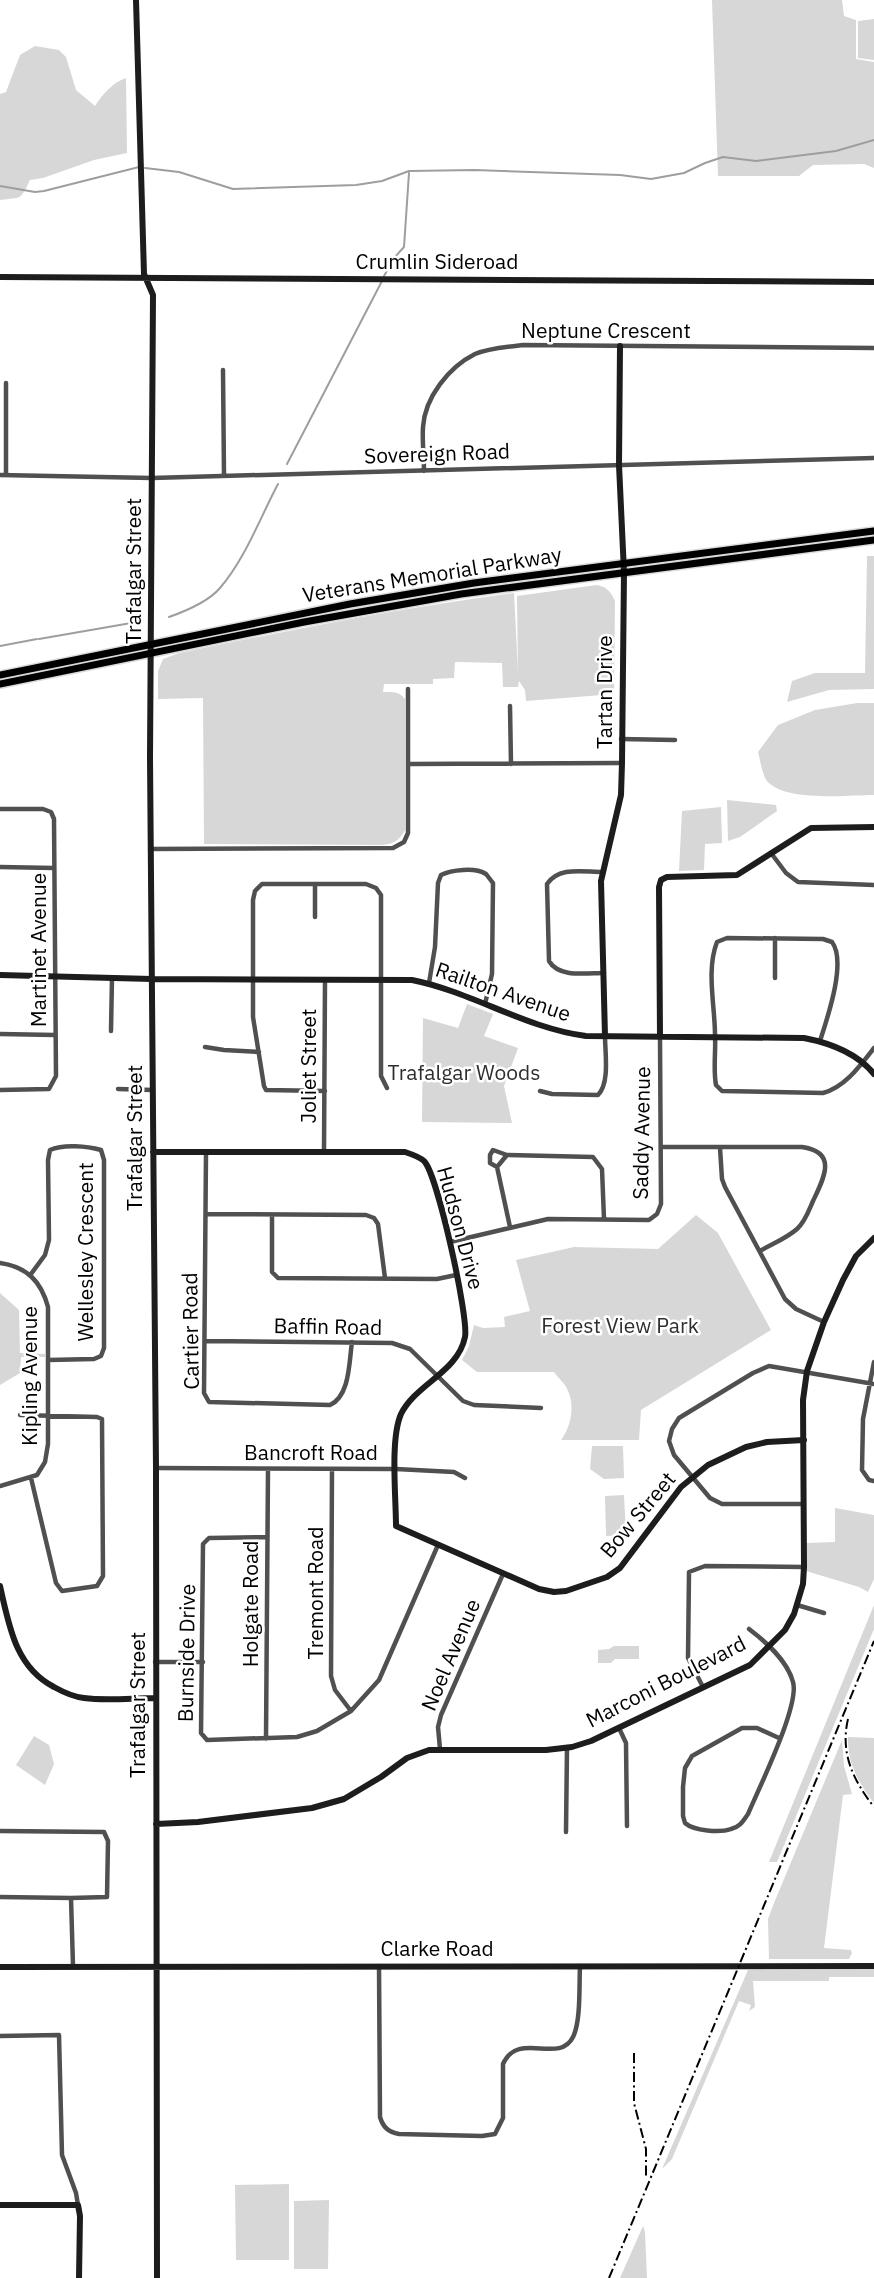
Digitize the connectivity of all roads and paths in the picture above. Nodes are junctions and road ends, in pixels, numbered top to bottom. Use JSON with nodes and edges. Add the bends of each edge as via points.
{"nodes":[{"id":1,"x":136,"y":0,"type":"edge"},
{"id":2,"x":0,"y":278,"type":"edge"},
{"id":3,"x":145,"y":278,"type":"junction"},
{"id":4,"x":874,"y":282,"type":"edge"},
{"id":5,"x":620,"y":346,"type":"junction"},
{"id":6,"x":874,"y":348,"type":"edge"},
{"id":7,"x":223,"y":370,"type":"dead end"},
{"id":8,"x":6,"y":383,"type":"dead end"},
{"id":9,"x":874,"y":458,"type":"edge"},
{"id":10,"x":619,"y":465,"type":"junction"},
{"id":11,"x":424,"y":471,"type":"junction"},
{"id":12,"x":3,"y":475,"type":"edge"},
{"id":13,"x":224,"y":475,"type":"junction"},
{"id":14,"x":152,"y":478,"type":"junction"},
{"id":15,"x":874,"y":531,"type":"edge"},
{"id":16,"x":874,"y":540,"type":"edge"},
{"id":17,"x":624,"y":563,"type":"junction"},
{"id":18,"x":624,"y":572,"type":"junction"},
{"id":19,"x":151,"y":644,"type":"junction"},
{"id":20,"x":151,"y":654,"type":"junction"},
{"id":21,"x":0,"y":675,"type":"edge"},
{"id":22,"x":0,"y":684,"type":"edge"},
{"id":23,"x":408,"y":689,"type":"dead end"},
{"id":24,"x":510,"y":706,"type":"dead end"},
{"id":25,"x":621,"y":739,"type":"junction"},
{"id":26,"x":675,"y":740,"type":"dead end"},
{"id":27,"x":622,"y":763,"type":"junction"},
{"id":28,"x":410,"y":764,"type":"junction"},
{"id":29,"x":511,"y":764,"type":"junction"},
{"id":30,"x":0,"y":809,"type":"edge"},
{"id":31,"x":874,"y":827,"type":"edge"},
{"id":32,"x":150,"y":849,"type":"junction"},
{"id":33,"x":771,"y":853,"type":"junction"},
{"id":34,"x":0,"y":867,"type":"edge"},
{"id":35,"x":54,"y":868,"type":"junction"},
{"id":36,"x":603,"y":872,"type":"junction"},
{"id":37,"x":315,"y":884,"type":"junction"},
{"id":38,"x":874,"y":885,"type":"edge"},
{"id":39,"x":315,"y":917,"type":"dead end"},
{"id":40,"x":775,"y":938,"type":"junction"},
{"id":41,"x":604,"y":973,"type":"junction"},
{"id":42,"x":0,"y":975,"type":"edge"},
{"id":43,"x":54,"y":977,"type":"junction"},
{"id":44,"x":112,"y":978,"type":"junction"},
{"id":45,"x":775,"y":978,"type":"dead end"},
{"id":46,"x":152,"y":979,"type":"junction"},
{"id":47,"x":253,"y":979,"type":"junction"},
{"id":48,"x":325,"y":980,"type":"junction"},
{"id":49,"x":380,"y":980,"type":"junction"},
{"id":50,"x":429,"y":983,"type":"junction"},
{"id":51,"x":485,"y":1004,"type":"junction"},
{"id":52,"x":111,"y":1031,"type":"dead end"},
{"id":53,"x":0,"y":1034,"type":"edge"},
{"id":54,"x":55,"y":1035,"type":"junction"},
{"id":55,"x":605,"y":1036,"type":"junction"},
{"id":56,"x":660,"y":1036,"type":"junction"},
{"id":57,"x":715,"y":1037,"type":"junction"},
{"id":58,"x":820,"y":1041,"type":"junction"},
{"id":59,"x":205,"y":1047,"type":"dead end"},
{"id":60,"x":874,"y":1048,"type":"edge"},
{"id":61,"x":260,"y":1052,"type":"junction"},
{"id":62,"x":863,"y":1063,"type":"junction"},
{"id":63,"x":874,"y":1074,"type":"edge"},
{"id":64,"x":118,"y":1088,"type":"dead end"},
{"id":65,"x":387,"y":1088,"type":"dead end"},
{"id":66,"x":0,"y":1090,"type":"edge"},
{"id":67,"x":153,"y":1090,"type":"junction"},
{"id":68,"x":325,"y":1091,"type":"junction"},
{"id":69,"x":540,"y":1091,"type":"dead end"},
{"id":70,"x":661,"y":1147,"type":"junction"},
{"id":71,"x":720,"y":1148,"type":"junction"},
{"id":72,"x":153,"y":1152,"type":"junction"},
{"id":73,"x":206,"y":1152,"type":"junction"},
{"id":74,"x":324,"y":1152,"type":"junction"},
{"id":75,"x":507,"y":1155,"type":"junction"},
{"id":76,"x":497,"y":1167,"type":"junction"},
{"id":77,"x":206,"y":1214,"type":"junction"},
{"id":78,"x":272,"y":1215,"type":"junction"},
{"id":79,"x":604,"y":1219,"type":"junction"},
{"id":80,"x":510,"y":1227,"type":"junction"},
{"id":81,"x":874,"y":1238,"type":"edge"},
{"id":82,"x":449,"y":1242,"type":"junction"},
{"id":83,"x":760,"y":1251,"type":"junction"},
{"id":84,"x":0,"y":1263,"type":"edge"},
{"id":85,"x":31,"y":1274,"type":"junction"},
{"id":86,"x":456,"y":1275,"type":"junction"},
{"id":87,"x":385,"y":1278,"type":"junction"},
{"id":88,"x":824,"y":1322,"type":"junction"},
{"id":89,"x":206,"y":1341,"type":"junction"},
{"id":90,"x":352,"y":1342,"type":"junction"},
{"id":91,"x":48,"y":1360,"type":"junction"},
{"id":92,"x":874,"y":1362,"type":"edge"},
{"id":93,"x":807,"y":1371,"type":"junction"},
{"id":94,"x":438,"y":1377,"type":"junction"},
{"id":95,"x":872,"y":1383,"type":"edge"},
{"id":96,"x":541,"y":1408,"type":"dead end"},
{"id":97,"x":20,"y":1415,"type":"dead end"},
{"id":98,"x":48,"y":1416,"type":"junction"},
{"id":99,"x":803,"y":1440,"type":"junction"},
{"id":100,"x":156,"y":1468,"type":"junction"},
{"id":101,"x":396,"y":1468,"type":"junction"},
{"id":102,"x":268,"y":1469,"type":"junction"},
{"id":103,"x":332,"y":1469,"type":"junction"},
{"id":104,"x":694,"y":1476,"type":"junction"},
{"id":105,"x":31,"y":1478,"type":"junction"},
{"id":106,"x":466,"y":1478,"type":"dead end"},
{"id":107,"x":874,"y":1481,"type":"edge"},
{"id":108,"x":0,"y":1486,"type":"edge"},
{"id":109,"x":803,"y":1504,"type":"junction"},
{"id":110,"x":266,"y":1537,"type":"junction"},
{"id":111,"x":438,"y":1545,"type":"junction"},
{"id":112,"x":804,"y":1567,"type":"junction"},
{"id":113,"x":503,"y":1574,"type":"junction"},
{"id":114,"x":0,"y":1586,"type":"edge"},
{"id":115,"x":2,"y":1601,"type":"edge"},
{"id":116,"x":797,"y":1605,"type":"junction"},
{"id":117,"x":824,"y":1613,"type":"dead end"},
{"id":118,"x":749,"y":1629,"type":"dead end"},
{"id":119,"x":769,"y":1647,"type":"junction"},
{"id":120,"x":155,"y":1662,"type":"junction"},
{"id":121,"x":203,"y":1662,"type":"junction"},
{"id":122,"x":703,"y":1687,"type":"junction"},
{"id":123,"x":155,"y":1698,"type":"junction"},
{"id":124,"x":351,"y":1711,"type":"junction"},
{"id":125,"x":619,"y":1728,"type":"junction"},
{"id":126,"x":779,"y":1738,"type":"junction"},
{"id":127,"x":267,"y":1739,"type":"junction"},
{"id":128,"x":567,"y":1747,"type":"junction"},
{"id":129,"x":440,"y":1749,"type":"junction"},
{"id":130,"x":156,"y":1824,"type":"junction"},
{"id":131,"x":627,"y":1826,"type":"dead end"},
{"id":132,"x":0,"y":1831,"type":"edge"},
{"id":133,"x":566,"y":1832,"type":"dead end"},
{"id":134,"x":0,"y":1897,"type":"edge"},
{"id":135,"x":71,"y":1898,"type":"junction"},
{"id":136,"x":72,"y":1966,"type":"junction"},
{"id":137,"x":156,"y":1966,"type":"junction"},
{"id":138,"x":379,"y":1966,"type":"junction"},
{"id":139,"x":580,"y":1966,"type":"junction"},
{"id":140,"x":874,"y":1966,"type":"edge"},
{"id":141,"x":0,"y":1967,"type":"edge"},
{"id":142,"x":0,"y":2036,"type":"edge"},
{"id":143,"x":0,"y":2205,"type":"edge"},
{"id":144,"x":78,"y":2205,"type":"junction"},
{"id":145,"x":79,"y":2278,"type":"edge"},
{"id":146,"x":157,"y":2278,"type":"edge"}],
"edges":[{"from":1,"to":3,"type":"street","name":"Trafalgar Street"},
{"from":2,"to":3,"type":"street","name":"Crumlin Sideroad"},
{"from":3,"to":4,"type":"street","name":"Crumlin Sideroad"},
{"from":3,"to":14,"type":"street","name":"Trafalgar Street","via":[[153,295]]},
{"from":5,"to":6,"type":"street","name":"Neptune Crescent"},
{"from":5,"to":10,"type":"street","name":"Tartan Drive"},
{"from":5,"to":11,"type":"street","name":"Neptune Crescent","via":[[523,345],[477,353],[460,363],[444,378],[427,410]]},
{"from":7,"to":13,"type":"street"},
{"from":8,"to":12,"type":"street"},
{"from":9,"to":10,"type":"street","name":"Sovereign Road"},
{"from":10,"to":11,"type":"street","name":"Sovereign Road"},
{"from":10,"to":17,"type":"street","name":"Tartan Drive"},
{"from":11,"to":13,"type":"street","name":"Sovereign Road"},
{"from":12,"to":14,"type":"street","name":"Sovereign Road"},
{"from":13,"to":14,"type":"street","name":"Sovereign Road"},
{"from":14,"to":19,"type":"street","name":"Trafalgar Street"},
{"from":15,"to":17,"type":"highway","name":"Veterans Memorial Parkway"},
{"from":16,"to":18,"type":"highway","name":"Veterans Memorial Parkway"},
{"from":17,"to":18,"type":"street","name":"Tartan Drive"},
{"from":17,"to":19,"type":"highway","name":"Veterans Memorial Parkway","via":[[350,604]]},
{"from":18,"to":20,"type":"highway","name":"Veterans Memorial Parkway","via":[[461,594]]},
{"from":18,"to":25,"type":"street","name":"Tartan Drive"},
{"from":19,"to":20,"type":"street","name":"Trafalgar Street"},
{"from":19,"to":21,"type":"highway","name":"Veterans Memorial Parkway"},
{"from":20,"to":22,"type":"highway","name":"Veterans Memorial Parkway"},
{"from":20,"to":32,"type":"street","name":"Trafalgar Street"},
{"from":23,"to":28,"type":"street"},
{"from":24,"to":29,"type":"street"},
{"from":25,"to":26,"type":"street"},
{"from":25,"to":27,"type":"street","name":"Tartan Drive"},
{"from":27,"to":29,"type":"street"},
{"from":27,"to":36,"type":"street","name":"Tartan Drive","via":[[621,795]]},
{"from":28,"to":29,"type":"street"},
{"from":28,"to":32,"type":"street","via":[[408,833],[404,842],[393,848]]},
{"from":30,"to":35,"type":"street","name":"Martinet Avenue","via":[[51,812]]},
{"from":31,"to":33,"type":"street","via":[[811,828]]},
{"from":32,"to":46,"type":"street","name":"Trafalgar Street"},
{"from":33,"to":38,"type":"street","via":[[798,882]]},
{"from":33,"to":56,"type":"street","name":"Saddy Avenue","via":[[737,875],[661,880]]},
{"from":34,"to":35,"type":"street"},
{"from":35,"to":43,"type":"street","name":"Martinet Avenue"},
{"from":36,"to":41,"type":"street","name":"Tartan Drive"},
{"from":36,"to":41,"type":"street","via":[[561,872],[547,884],[551,965],[569,973]]},
{"from":37,"to":39,"type":"street"},
{"from":37,"to":47,"type":"street","via":[[262,884],[255,891]]},
{"from":37,"to":49,"type":"street","via":[[366,884],[381,895]]},
{"from":40,"to":45,"type":"street"},
{"from":40,"to":57,"type":"street","via":[[717,942],[712,955]]},
{"from":40,"to":58,"type":"street","via":[[823,939],[836,948],[835,990]]},
{"from":41,"to":55,"type":"street","name":"Tartan Drive"},
{"from":42,"to":43,"type":"street","name":"Railton Avenue"},
{"from":43,"to":44,"type":"street","name":"Railton Avenue"},
{"from":43,"to":54,"type":"street","name":"Martinet Avenue"},
{"from":44,"to":46,"type":"street","name":"Railton Avenue"},
{"from":44,"to":52,"type":"street"},
{"from":46,"to":47,"type":"street","name":"Railton Avenue"},
{"from":46,"to":67,"type":"street","name":"Trafalgar Street"},
{"from":47,"to":48,"type":"street","name":"Railton Avenue"},
{"from":47,"to":61,"type":"street","via":[[253,1017]]},
{"from":48,"to":49,"type":"street","name":"Railton Avenue"},
{"from":48,"to":68,"type":"street","name":"Joliet Street"},
{"from":49,"to":50,"type":"street","name":"Railton Avenue"},
{"from":49,"to":65,"type":"street","via":[[381,1076]]},
{"from":50,"to":51,"type":"street","name":"Railton Avenue"},
{"from":50,"to":51,"type":"street","via":[[440,876],[449,871],[487,874],[493,883],[492,974]]},
{"from":51,"to":55,"type":"street","name":"Railton Avenue","via":[[557,1032]]},
{"from":53,"to":54,"type":"street"},
{"from":54,"to":66,"type":"street","name":"Martinet Avenue","via":[[56,1076],[49,1089]]},
{"from":55,"to":56,"type":"street","name":"Railton Avenue"},
{"from":55,"to":69,"type":"street","via":[[605,1082],[598,1095]]},
{"from":56,"to":57,"type":"street","name":"Railton Avenue"},
{"from":56,"to":70,"type":"street","name":"Saddy Avenue"},
{"from":57,"to":58,"type":"street","name":"Railton Avenue"},
{"from":57,"to":62,"type":"street","via":[[716,1085],[730,1093],[823,1093],[844,1082]]},
{"from":58,"to":62,"type":"street","name":"Railton Avenue"},
{"from":59,"to":61,"type":"street"},
{"from":60,"to":62,"type":"street"},
{"from":61,"to":68,"type":"street","via":[[266,1090]]},
{"from":62,"to":63,"type":"street","name":"Railton Avenue"},
{"from":64,"to":67,"type":"street"},
{"from":67,"to":72,"type":"street","name":"Trafalgar Street"},
{"from":68,"to":74,"type":"street","name":"Joliet Street"},
{"from":70,"to":71,"type":"street"},
{"from":70,"to":79,"type":"street","name":"Saddy Avenue","via":[[657,1214],[649,1220]]},
{"from":71,"to":83,"type":"street","via":[[724,1187]]},
{"from":71,"to":83,"type":"street","via":[[802,1147],[814,1149],[826,1164],[826,1174],[799,1228]]},
{"from":72,"to":73,"type":"street","name":"Hudson Drive"},
{"from":72,"to":100,"type":"street","name":"Trafalgar Street"},
{"from":73,"to":74,"type":"street","name":"Hudson Drive"},
{"from":73,"to":77,"type":"street","name":"Cartier Road"},
{"from":74,"to":82,"type":"street","name":"Hudson Drive","via":[[405,1152],[424,1161],[432,1173]]},
{"from":75,"to":76,"type":"street"},
{"from":75,"to":76,"type":"street","via":[[494,1150],[490,1163]]},
{"from":75,"to":79,"type":"street","via":[[593,1157],[602,1169]]},
{"from":76,"to":80,"type":"street"},
{"from":77,"to":78,"type":"street"},
{"from":77,"to":89,"type":"street","name":"Cartier Road"},
{"from":78,"to":87,"type":"street","via":[[374,1218]]},
{"from":78,"to":87,"type":"street","via":[[270,1258],[278,1278]]},
{"from":79,"to":80,"type":"street","name":"Saddy Avenue","via":[[548,1219]]},
{"from":80,"to":82,"type":"street","name":"Saddy Avenue"},
{"from":81,"to":88,"type":"street","name":"Marconi Boulevard","via":[[856,1256]]},
{"from":82,"to":86,"type":"street","name":"Hudson Drive"},
{"from":83,"to":88,"type":"street","via":[[785,1299]]},
{"from":84,"to":85,"type":"street"},
{"from":85,"to":91,"type":"street","name":"Kipling Avenue","via":[[48,1307]]},
{"from":85,"to":91,"type":"street","name":"Wellesley Crescent","via":[[49,1240],[50,1150],[101,1150],[104,1348],[94,1359]]},
{"from":86,"to":87,"type":"street"},
{"from":86,"to":94,"type":"street","name":"Hudson Drive","via":[[465,1339]]},
{"from":88,"to":93,"type":"street","name":"Marconi Boulevard"},
{"from":89,"to":90,"type":"street","name":"Baffin Road"},
{"from":89,"to":90,"type":"street","name":"Cartier Road","via":[[204,1393],[209,1402],[321,1406],[342,1397]]},
{"from":90,"to":94,"type":"street","name":"Baffin Road","via":[[392,1343],[410,1349]]},
{"from":91,"to":98,"type":"street","name":"Kipling Avenue"},
{"from":92,"to":95,"type":"street"},
{"from":93,"to":95,"type":"street"},
{"from":93,"to":99,"type":"street","name":"Marconi Boulevard"},
{"from":93,"to":104,"type":"street","via":[[769,1366],[679,1418],[669,1441],[674,1455]]},
{"from":94,"to":96,"type":"street","name":"Baffin Road","via":[[463,1401],[474,1405]]},
{"from":94,"to":101,"type":"street","name":"Hudson Drive","via":[[402,1413]]},
{"from":95,"to":107,"type":"street","via":[[863,1419],[862,1471]]},
{"from":97,"to":98,"type":"street"},
{"from":98,"to":105,"type":"street","name":"Kipling Avenue","via":[[45,1462]]},
{"from":98,"to":105,"type":"street","via":[[102,1419],[103,1576],[97,1586],[62,1591],[56,1583]]},
{"from":99,"to":104,"type":"street","name":"Bow Street","via":[[746,1447]]},
{"from":99,"to":109,"type":"street","name":"Marconi Boulevard"},
{"from":100,"to":102,"type":"street","name":"Bancroft Road"},
{"from":100,"to":120,"type":"street","name":"Trafalgar Street"},
{"from":101,"to":103,"type":"street","name":"Bancroft Road"},
{"from":101,"to":106,"type":"street","name":"Bancroft Road","via":[[454,1472]]},
{"from":101,"to":111,"type":"street","name":"Bow Street","via":[[396,1526]]},
{"from":102,"to":103,"type":"street","name":"Bancroft Road"},
{"from":102,"to":110,"type":"street","name":"Holgate Road"},
{"from":103,"to":124,"type":"street","name":"Tremont Road","via":[[331,1676]]},
{"from":104,"to":109,"type":"street","via":[[710,1498],[722,1503]]},
{"from":104,"to":113,"type":"street","name":"Bow Street","via":[[662,1510],[629,1558],[607,1577],[554,1592]]},
{"from":105,"to":108,"type":"street"},
{"from":109,"to":112,"type":"street","name":"Marconi Boulevard"},
{"from":110,"to":121,"type":"street","name":"Burnside Drive","via":[[209,1538],[203,1544]]},
{"from":110,"to":127,"type":"street","name":"Holgate Road"},
{"from":111,"to":113,"type":"street","name":"Bow Street"},
{"from":111,"to":124,"type":"street","name":"Burnside Drive","via":[[379,1680]]},
{"from":112,"to":116,"type":"street","name":"Marconi Boulevard"},
{"from":112,"to":122,"type":"street","via":[[705,1566],[689,1572],[688,1658]]},
{"from":113,"to":129,"type":"street","name":"Noel Avenue","via":[[441,1715]]},
{"from":114,"to":115,"type":"street"},
{"from":115,"to":123,"type":"street","via":[[12,1638],[42,1681],[83,1698]]},
{"from":116,"to":117,"type":"street"},
{"from":116,"to":119,"type":"street","name":"Marconi Boulevard","via":[[785,1630]]},
{"from":118,"to":119,"type":"street"},
{"from":119,"to":122,"type":"street","name":"Marconi Boulevard","via":[[750,1665]]},
{"from":119,"to":126,"type":"street","via":[[794,1683]]},
{"from":120,"to":121,"type":"street"},
{"from":120,"to":123,"type":"street","name":"Trafalgar Street"},
{"from":121,"to":127,"type":"street","name":"Burnside Drive","via":[[201,1733],[207,1740]]},
{"from":122,"to":125,"type":"street","name":"Marconi Boulevard"},
{"from":123,"to":130,"type":"street","name":"Trafalgar Street"},
{"from":124,"to":127,"type":"street","name":"Burnside Drive","via":[[317,1731]]},
{"from":125,"to":128,"type":"street","name":"Marconi Boulevard"},
{"from":125,"to":131,"type":"street","via":[[626,1743]]},
{"from":126,"to":126,"type":"street","via":[[741,1825],[730,1830],[696,1829],[685,1823],[683,1787],[692,1756],[742,1728],[757,1728]]},
{"from":128,"to":129,"type":"street","name":"Marconi Boulevard"},
{"from":128,"to":133,"type":"street"},
{"from":129,"to":130,"type":"street","name":"Marconi Boulevard","via":[[407,1758],[344,1799],[312,1808]]},
{"from":130,"to":137,"type":"street","name":"Trafalgar Street"},
{"from":132,"to":135,"type":"street","via":[[104,1832],[108,1841],[107,1897]]},
{"from":134,"to":135,"type":"street"},
{"from":135,"to":136,"type":"street"},
{"from":136,"to":137,"type":"street","name":"Clarke Road"},
{"from":136,"to":141,"type":"street","name":"Clarke Road"},
{"from":137,"to":138,"type":"street","name":"Clarke Road"},
{"from":137,"to":146,"type":"street","name":"Trafalgar Street"},
{"from":138,"to":139,"type":"street","name":"Clarke Road"},
{"from":138,"to":139,"type":"street","via":[[382,2124],[399,2134],[482,2136],[495,2134],[503,2118],[506,2056],[516,2048],[562,2049],[572,2041]]},
{"from":139,"to":140,"type":"street","name":"Clarke Road"},
{"from":142,"to":144,"type":"street","via":[[59,2035],[62,2155]]},
{"from":143,"to":144,"type":"street"},
{"from":144,"to":145,"type":"street"}]}
